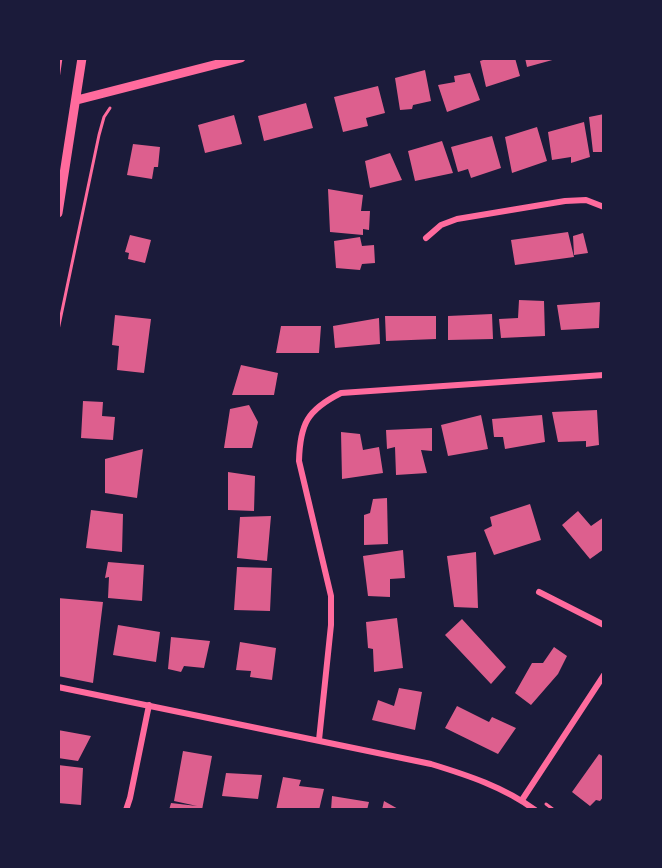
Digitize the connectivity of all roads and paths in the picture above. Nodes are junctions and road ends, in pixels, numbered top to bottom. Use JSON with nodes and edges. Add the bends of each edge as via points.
{"nodes":[{"id":1,"x":61,"y":58,"type":"edge"},
{"id":2,"x":82,"y":58,"type":"edge"},
{"id":3,"x":241,"y":58,"type":"edge"},
{"id":4,"x":58,"y":79,"type":"edge"},
{"id":5,"x":77,"y":100,"type":"junction"},
{"id":6,"x":110,"y":108,"type":"dead end"},
{"id":7,"x":603,"y":207,"type":"edge"},
{"id":8,"x":58,"y":213,"type":"edge"},
{"id":9,"x":426,"y":238,"type":"dead end"},
{"id":10,"x":58,"y":330,"type":"edge"},
{"id":11,"x":603,"y":375,"type":"edge"},
{"id":12,"x":539,"y":592,"type":"dead end"},
{"id":13,"x":603,"y":625,"type":"edge"},
{"id":14,"x":603,"y":675,"type":"edge"},
{"id":15,"x":58,"y":687,"type":"edge"},
{"id":16,"x":149,"y":705,"type":"junction"},
{"id":17,"x":319,"y":740,"type":"junction"},
{"id":18,"x":522,"y":800,"type":"junction"},
{"id":19,"x":126,"y":810,"type":"edge"},
{"id":20,"x":536,"y":810,"type":"edge"}],
"edges":[{"from":1,"to":4,"type":"path"},
{"from":2,"to":5,"type":"street"},
{"from":3,"to":5,"type":"street"},
{"from":5,"to":8,"type":"street"},
{"from":6,"to":10,"type":"path","via":[[99,135]]},
{"from":7,"to":9,"type":"street","via":[[586,200],[565,201],[457,219],[441,225]]},
{"from":11,"to":17,"type":"street","via":[[341,393],[311,414],[299,439],[299,461],[331,596]]},
{"from":12,"to":13,"type":"street"},
{"from":14,"to":18,"type":"street"},
{"from":15,"to":16,"type":"street"},
{"from":16,"to":17,"type":"street"},
{"from":16,"to":19,"type":"street"},
{"from":17,"to":18,"type":"street","via":[[431,764],[477,778]]},
{"from":18,"to":20,"type":"street"}]}
